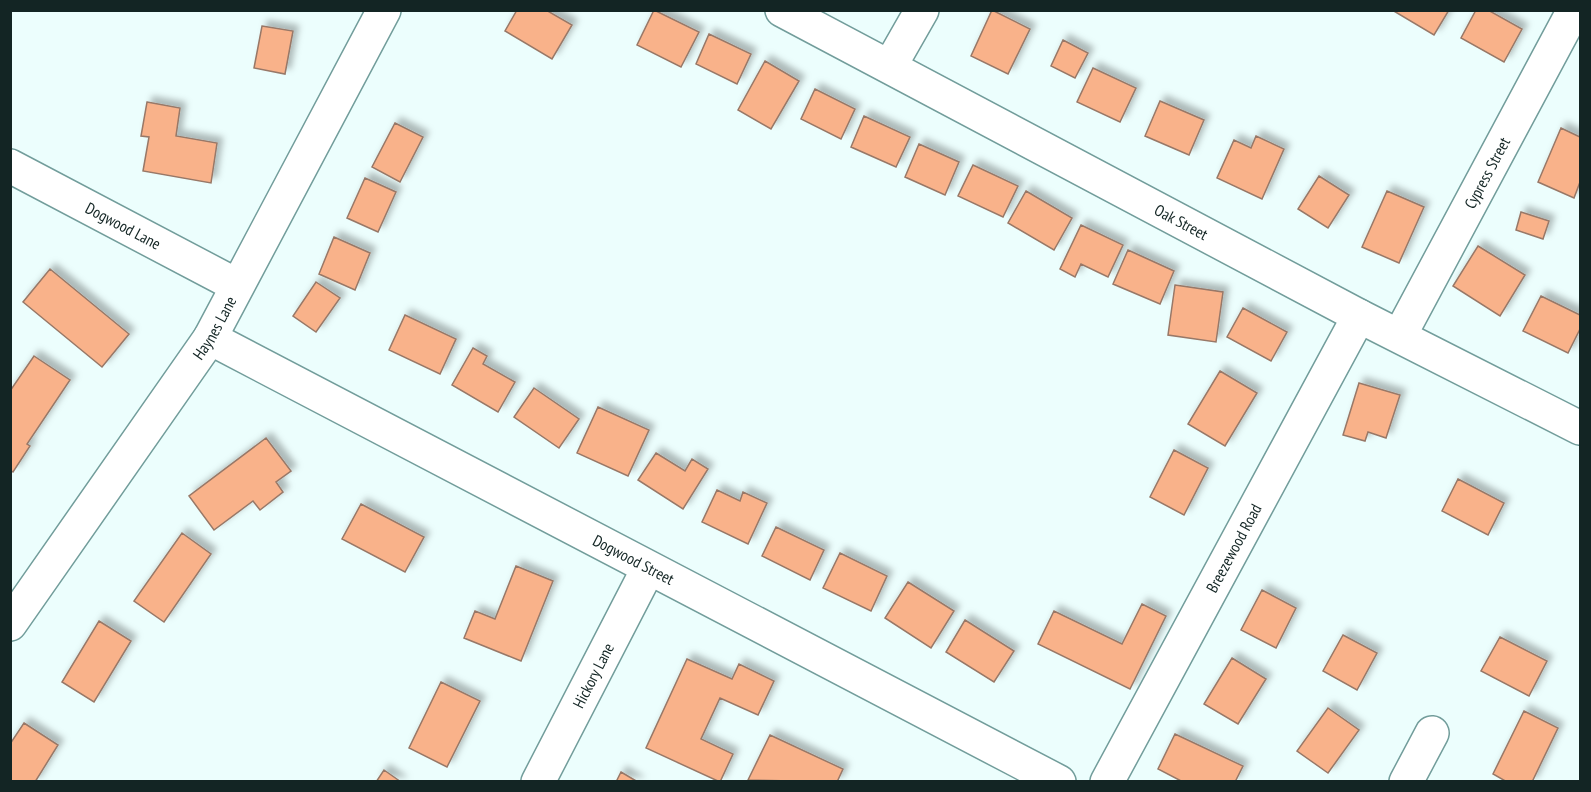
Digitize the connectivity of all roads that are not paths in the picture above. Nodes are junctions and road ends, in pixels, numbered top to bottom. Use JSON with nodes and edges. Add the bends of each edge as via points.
{"nodes":[{"id":1,"x":384,"y":10,"type":"edge"},
{"id":2,"x":782,"y":10,"type":"edge"},
{"id":3,"x":922,"y":10,"type":"edge"},
{"id":4,"x":1574,"y":10,"type":"edge"},
{"id":5,"x":890,"y":66,"type":"junction"},
{"id":6,"x":10,"y":166,"type":"edge"},
{"id":7,"x":236,"y":285,"type":"junction"},
{"id":8,"x":1359,"y":316,"type":"junction"},
{"id":9,"x":1400,"y":334,"type":"junction"},
{"id":10,"x":210,"y":338,"type":"junction"},
{"id":11,"x":1581,"y":428,"type":"edge"},
{"id":12,"x":648,"y":569,"type":"junction"},
{"id":13,"x":10,"y":624,"type":"edge"},
{"id":14,"x":1432,"y":733,"type":"dead end"},
{"id":15,"x":538,"y":782,"type":"edge"},
{"id":16,"x":1059,"y":782,"type":"edge"},
{"id":17,"x":1107,"y":782,"type":"edge"},
{"id":18,"x":1406,"y":782,"type":"edge"}],
"edges":[{"from":1,"to":7,"type":"street","name":"Haynes Lane"},
{"from":2,"to":5,"type":"street","name":"Oak Street"},
{"from":3,"to":5,"type":"street"},
{"from":4,"to":9,"type":"street","name":"Cypress Street"},
{"from":5,"to":8,"type":"street","name":"Oak Street"},
{"from":6,"to":7,"type":"street","name":"Dogwood Lane"},
{"from":7,"to":10,"type":"street","name":"Haynes Lane"},
{"from":8,"to":9,"type":"street","name":"Oak Street"},
{"from":8,"to":17,"type":"street","name":"Breezewood Road"},
{"from":9,"to":11,"type":"street","name":"Oak Street"},
{"from":10,"to":12,"type":"street","name":"Dogwood Street"},
{"from":10,"to":13,"type":"street","name":"Haynes Lane"},
{"from":12,"to":15,"type":"street","name":"Hickory Lane"},
{"from":12,"to":16,"type":"street","name":"Dogwood Street"},
{"from":14,"to":18,"type":"street"}]}
